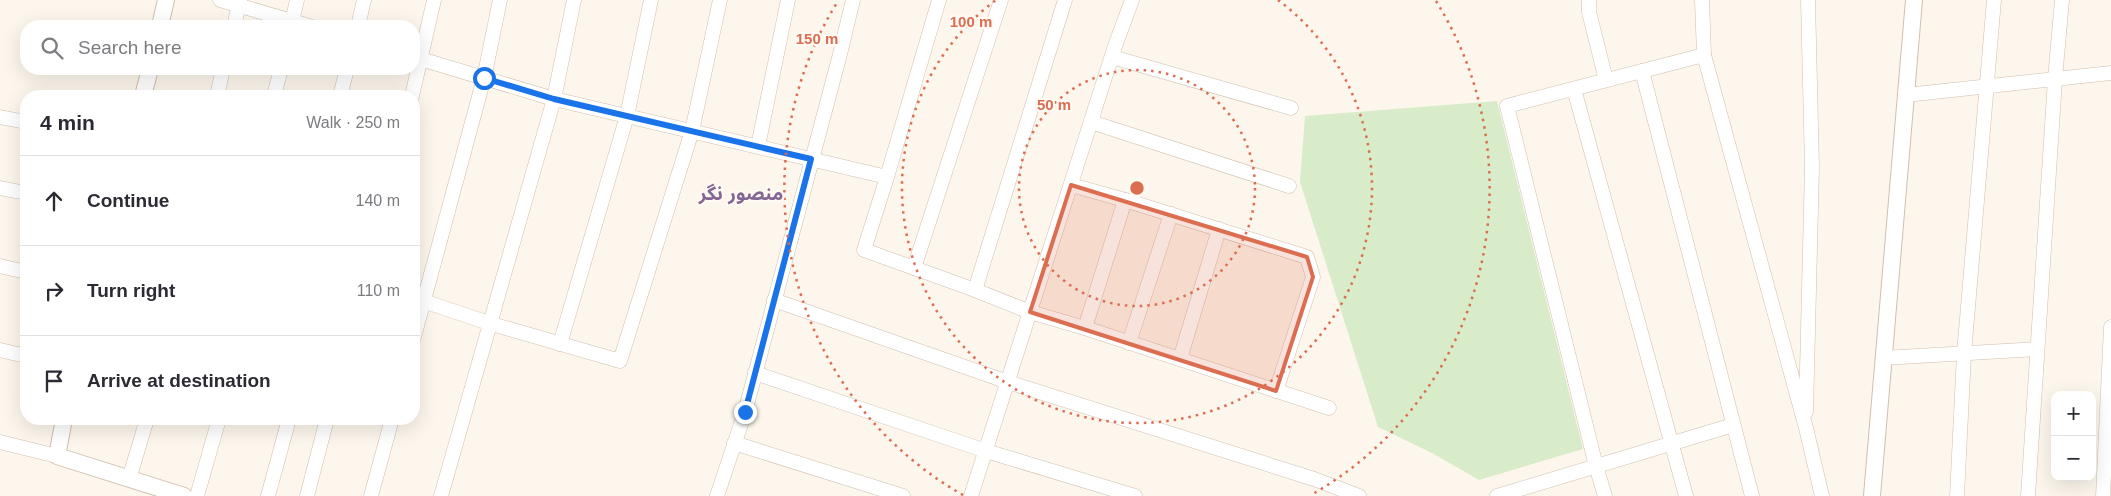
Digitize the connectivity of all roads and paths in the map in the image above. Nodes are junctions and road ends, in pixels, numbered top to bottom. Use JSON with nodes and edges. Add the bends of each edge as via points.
{"nodes":[{"id":1,"x":166,"y":0,"type":"edge"},
{"id":2,"x":220,"y":0,"type":"edge"},
{"id":3,"x":297,"y":0,"type":"edge"},
{"id":4,"x":364,"y":0,"type":"edge"},
{"id":5,"x":434,"y":0,"type":"edge"},
{"id":6,"x":500,"y":0,"type":"edge"},
{"id":7,"x":574,"y":0,"type":"edge"},
{"id":8,"x":651,"y":0,"type":"edge"},
{"id":9,"x":720,"y":0,"type":"edge"},
{"id":10,"x":788,"y":0,"type":"edge"},
{"id":11,"x":853,"y":0,"type":"edge"},
{"id":12,"x":939,"y":0,"type":"edge"},
{"id":13,"x":1001,"y":0,"type":"edge"},
{"id":14,"x":1066,"y":0,"type":"edge"},
{"id":15,"x":1132,"y":0,"type":"edge"},
{"id":16,"x":1589,"y":0,"type":"edge"},
{"id":17,"x":1702,"y":0,"type":"edge"},
{"id":18,"x":1808,"y":0,"type":"edge"},
{"id":19,"x":1914,"y":0,"type":"edge"},
{"id":20,"x":1994,"y":0,"type":"edge"},
{"id":21,"x":2062,"y":0,"type":"edge"},
{"id":22,"x":240,"y":3,"type":"edge"},
{"id":23,"x":161,"y":20,"type":"edge"},
{"id":24,"x":236,"y":20,"type":"edge"},
{"id":25,"x":282,"y":20,"type":"edge"},
{"id":26,"x":293,"y":20,"type":"edge"},
{"id":27,"x":359,"y":20,"type":"edge"},
{"id":28,"x":420,"y":51,"type":"edge"},
{"id":29,"x":1704,"y":54,"type":"junction"},
{"id":30,"x":1112,"y":57,"type":"junction"},
{"id":31,"x":420,"y":59,"type":"edge"},
{"id":32,"x":1642,"y":71,"type":"junction"},
{"id":33,"x":2111,"y":73,"type":"edge"},
{"id":34,"x":148,"y":75,"type":"edge"},
{"id":35,"x":222,"y":75,"type":"edge"},
{"id":36,"x":279,"y":75,"type":"edge"},
{"id":37,"x":345,"y":75,"type":"edge"},
{"id":38,"x":415,"y":75,"type":"edge"},
{"id":39,"x":484,"y":78,"type":"junction"},
{"id":40,"x":2055,"y":79,"type":"junction"},
{"id":41,"x":1606,"y":80,"type":"junction"},
{"id":42,"x":1986,"y":86,"type":"junction"},
{"id":43,"x":1574,"y":89,"type":"junction"},
{"id":44,"x":145,"y":90,"type":"edge"},
{"id":45,"x":219,"y":90,"type":"edge"},
{"id":46,"x":276,"y":90,"type":"edge"},
{"id":47,"x":342,"y":90,"type":"edge"},
{"id":48,"x":413,"y":90,"type":"edge"},
{"id":49,"x":1906,"y":95,"type":"junction"},
{"id":50,"x":554,"y":99,"type":"junction"},
{"id":51,"x":1291,"y":108,"type":"dead end"},
{"id":52,"x":627,"y":116,"type":"junction"},
{"id":53,"x":0,"y":117,"type":"edge"},
{"id":54,"x":20,"y":121,"type":"edge"},
{"id":55,"x":1091,"y":122,"type":"junction"},
{"id":56,"x":692,"y":131,"type":"junction"},
{"id":57,"x":758,"y":146,"type":"junction"},
{"id":58,"x":811,"y":159,"type":"junction"},
{"id":59,"x":887,"y":177,"type":"junction"},
{"id":60,"x":1071,"y":185,"type":"junction"},
{"id":61,"x":1289,"y":186,"type":"dead end"},
{"id":62,"x":0,"y":188,"type":"edge"},
{"id":63,"x":20,"y":192,"type":"edge"},
{"id":64,"x":1125,"y":200,"type":"junction"},
{"id":65,"x":1171,"y":214,"type":"junction"},
{"id":66,"x":1219,"y":229,"type":"junction"},
{"id":67,"x":0,"y":266,"type":"edge"},
{"id":68,"x":914,"y":268,"type":"junction"},
{"id":69,"x":20,"y":271,"type":"edge"},
{"id":70,"x":975,"y":290,"type":"junction"},
{"id":71,"x":420,"y":296,"type":"edge"},
{"id":72,"x":420,"y":299,"type":"edge"},
{"id":73,"x":774,"y":300,"type":"junction"},
{"id":74,"x":1030,"y":312,"type":"junction"},
{"id":75,"x":492,"y":324,"type":"junction"},
{"id":76,"x":2111,"y":327,"type":"edge"},
{"id":77,"x":1085,"y":328,"type":"junction"},
{"id":78,"x":1129,"y":343,"type":"junction"},
{"id":79,"x":560,"y":344,"type":"junction"},
{"id":80,"x":2037,"y":349,"type":"junction"},
{"id":81,"x":0,"y":350,"type":"edge"},
{"id":82,"x":1964,"y":354,"type":"junction"},
{"id":83,"x":20,"y":355,"type":"edge"},
{"id":84,"x":1883,"y":358,"type":"junction"},
{"id":85,"x":1180,"y":360,"type":"junction"},
{"id":86,"x":2110,"y":372,"type":"edge"},
{"id":87,"x":755,"y":373,"type":"junction"},
{"id":88,"x":1008,"y":382,"type":"junction"},
{"id":89,"x":1276,"y":391,"type":"junction"},
{"id":90,"x":1329,"y":408,"type":"dead end"},
{"id":91,"x":63,"y":425,"type":"edge"},
{"id":92,"x":144,"y":425,"type":"edge"},
{"id":93,"x":217,"y":425,"type":"edge"},
{"id":94,"x":287,"y":425,"type":"edge"},
{"id":95,"x":325,"y":425,"type":"edge"},
{"id":96,"x":390,"y":425,"type":"edge"},
{"id":97,"x":1733,"y":425,"type":"junction"},
{"id":98,"x":1806,"y":428,"type":"junction"},
{"id":99,"x":0,"y":442,"type":"edge"},
{"id":100,"x":734,"y":443,"type":"junction"},
{"id":101,"x":1671,"y":444,"type":"junction"},
{"id":102,"x":986,"y":451,"type":"junction"},
{"id":103,"x":57,"y":456,"type":"junction"},
{"id":104,"x":1596,"y":466,"type":"junction"},
{"id":105,"x":128,"y":478,"type":"junction"},
{"id":106,"x":1538,"y":490,"type":"edge"},
{"id":107,"x":151,"y":491,"type":"edge"},
{"id":108,"x":184,"y":496,"type":"edge"},
{"id":109,"x":197,"y":496,"type":"edge"},
{"id":110,"x":268,"y":496,"type":"edge"},
{"id":111,"x":307,"y":496,"type":"edge"},
{"id":112,"x":371,"y":496,"type":"edge"},
{"id":113,"x":441,"y":496,"type":"edge"},
{"id":114,"x":717,"y":496,"type":"edge"},
{"id":115,"x":903,"y":496,"type":"edge"},
{"id":116,"x":971,"y":496,"type":"edge"},
{"id":117,"x":1135,"y":496,"type":"edge"},
{"id":118,"x":1359,"y":496,"type":"edge"},
{"id":119,"x":1497,"y":496,"type":"edge"},
{"id":120,"x":1605,"y":496,"type":"edge"},
{"id":121,"x":1686,"y":496,"type":"edge"},
{"id":122,"x":1752,"y":496,"type":"edge"},
{"id":123,"x":1822,"y":496,"type":"edge"},
{"id":124,"x":1872,"y":496,"type":"edge"},
{"id":125,"x":1957,"y":496,"type":"edge"},
{"id":126,"x":2028,"y":496,"type":"edge"},
{"id":127,"x":2102,"y":496,"type":"edge"}],
"edges":[{"from":1,"to":23,"type":"street"},
{"from":2,"to":22,"type":"street"},
{"from":3,"to":26,"type":"street"},
{"from":4,"to":27,"type":"street"},
{"from":5,"to":28,"type":"street"},
{"from":6,"to":39,"type":"street"},
{"from":7,"to":50,"type":"street"},
{"from":8,"to":52,"type":"street"},
{"from":9,"to":56,"type":"street"},
{"from":10,"to":57,"type":"street"},
{"from":11,"to":58,"type":"street"},
{"from":12,"to":59,"type":"street"},
{"from":13,"to":68,"type":"street"},
{"from":14,"to":70,"type":"street"},
{"from":15,"to":30,"type":"street"},
{"from":16,"to":41,"type":"street"},
{"from":17,"to":29,"type":"street"},
{"from":18,"to":98,"type":"street","via":[[1812,167]]},
{"from":19,"to":49,"type":"street"},
{"from":20,"to":42,"type":"street"},
{"from":21,"to":40,"type":"street"},
{"from":22,"to":24,"type":"street"},
{"from":22,"to":25,"type":"street"},
{"from":29,"to":32,"type":"street"},
{"from":29,"to":98,"type":"street"},
{"from":30,"to":51,"type":"street"},
{"from":30,"to":55,"type":"street"},
{"from":31,"to":39,"type":"street"},
{"from":32,"to":41,"type":"street"},
{"from":32,"to":97,"type":"street"},
{"from":33,"to":40,"type":"street"},
{"from":34,"to":44,"type":"street"},
{"from":35,"to":45,"type":"street"},
{"from":36,"to":46,"type":"street"},
{"from":37,"to":47,"type":"street"},
{"from":38,"to":48,"type":"street"},
{"from":39,"to":50,"type":"street"},
{"from":39,"to":71,"type":"street"},
{"from":40,"to":42,"type":"street"},
{"from":40,"to":80,"type":"street"},
{"from":41,"to":43,"type":"street"},
{"from":42,"to":49,"type":"street"},
{"from":42,"to":82,"type":"street"},
{"from":43,"to":101,"type":"street"},
{"from":43,"to":104,"type":"street","via":[[1507,106]]},
{"from":49,"to":84,"type":"street"},
{"from":50,"to":52,"type":"street"},
{"from":50,"to":75,"type":"street"},
{"from":52,"to":56,"type":"street"},
{"from":52,"to":79,"type":"street"},
{"from":53,"to":54,"type":"street"},
{"from":55,"to":60,"type":"street"},
{"from":55,"to":61,"type":"street"},
{"from":56,"to":57,"type":"street"},
{"from":56,"to":79,"type":"street","via":[[620,361]]},
{"from":57,"to":58,"type":"street"},
{"from":58,"to":59,"type":"street"},
{"from":58,"to":73,"type":"street"},
{"from":59,"to":68,"type":"street","via":[[864,250]]},
{"from":60,"to":64,"type":"street"},
{"from":60,"to":74,"type":"street"},
{"from":62,"to":63,"type":"street"},
{"from":64,"to":65,"type":"street"},
{"from":64,"to":77,"type":"street"},
{"from":65,"to":66,"type":"street"},
{"from":65,"to":78,"type":"street"},
{"from":66,"to":85,"type":"street"},
{"from":66,"to":89,"type":"street","via":[[1307,257],[1313,277]]},
{"from":67,"to":69,"type":"street"},
{"from":68,"to":70,"type":"street"},
{"from":70,"to":74,"type":"street"},
{"from":72,"to":75,"type":"street"},
{"from":73,"to":87,"type":"street"},
{"from":73,"to":88,"type":"street"},
{"from":74,"to":77,"type":"street"},
{"from":74,"to":88,"type":"street"},
{"from":75,"to":79,"type":"street"},
{"from":75,"to":113,"type":"street"},
{"from":76,"to":86,"type":"street"},
{"from":77,"to":78,"type":"street"},
{"from":78,"to":85,"type":"street"},
{"from":80,"to":82,"type":"street"},
{"from":80,"to":126,"type":"street"},
{"from":81,"to":83,"type":"street"},
{"from":82,"to":84,"type":"street"},
{"from":82,"to":125,"type":"street"},
{"from":84,"to":124,"type":"street"},
{"from":85,"to":89,"type":"street"},
{"from":86,"to":127,"type":"street"},
{"from":87,"to":100,"type":"street"},
{"from":87,"to":102,"type":"street"},
{"from":88,"to":102,"type":"street"},
{"from":88,"to":118,"type":"street","via":[[1314,478]]},
{"from":89,"to":90,"type":"street"},
{"from":91,"to":103,"type":"street"},
{"from":92,"to":105,"type":"street"},
{"from":93,"to":109,"type":"street"},
{"from":94,"to":110,"type":"street"},
{"from":95,"to":111,"type":"street"},
{"from":96,"to":112,"type":"street"},
{"from":97,"to":101,"type":"street"},
{"from":97,"to":122,"type":"street"},
{"from":98,"to":123,"type":"street"},
{"from":99,"to":103,"type":"street"},
{"from":100,"to":114,"type":"street"},
{"from":100,"to":115,"type":"street"},
{"from":101,"to":104,"type":"street"},
{"from":101,"to":121,"type":"street"},
{"from":102,"to":116,"type":"street"},
{"from":102,"to":117,"type":"street"},
{"from":103,"to":105,"type":"street"},
{"from":104,"to":106,"type":"street"},
{"from":104,"to":120,"type":"street"},
{"from":105,"to":107,"type":"street"},
{"from":106,"to":119,"type":"street"},
{"from":107,"to":108,"type":"street"}]}
